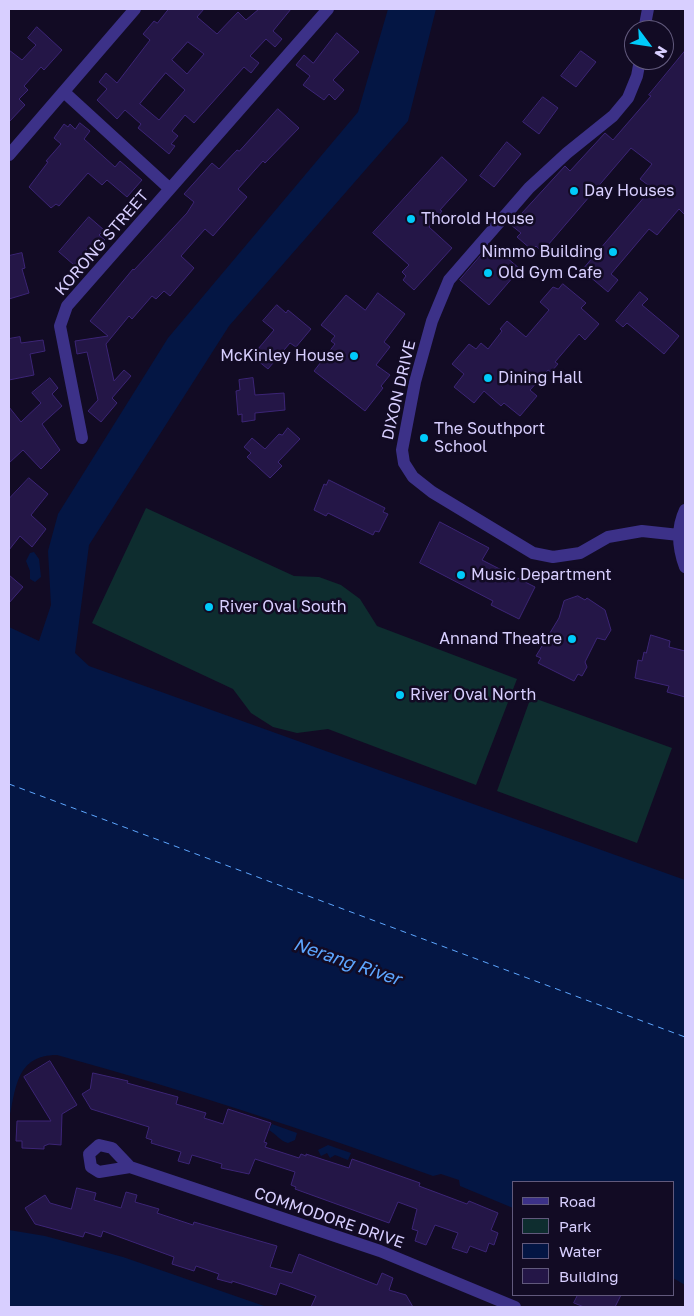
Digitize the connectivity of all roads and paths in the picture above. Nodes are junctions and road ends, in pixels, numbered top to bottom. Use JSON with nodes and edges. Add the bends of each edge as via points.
{"nodes":[{"id":1,"x":135,"y":9,"type":"edge"},
{"id":2,"x":328,"y":9,"type":"edge"},
{"id":3,"x":638,"y":70,"type":"edge"},
{"id":4,"x":64,"y":92,"type":"junction"},
{"id":5,"x":9,"y":155,"type":"edge"},
{"id":6,"x":170,"y":189,"type":"junction"},
{"id":7,"x":82,"y":438,"type":"dead end"},
{"id":8,"x":685,"y":510,"type":"edge"},
{"id":9,"x":679,"y":535,"type":"junction"},
{"id":10,"x":685,"y":567,"type":"edge"},
{"id":11,"x":130,"y":1167,"type":"dead end"},
{"id":12,"x":515,"y":1307,"type":"edge"}],
"edges":[{"from":1,"to":4,"type":"street"},
{"from":2,"to":6,"type":"street","name":"KORONG STREET"},
{"from":3,"to":9,"type":"street","name":"DIXON DRIVE","via":[[628,98],[613,116],[529,188],[449,280],[432,321],[415,382],[402,450],[404,462],[413,477],[432,492],[533,553],[553,557],[580,553],[608,537],[642,531]]},
{"from":4,"to":5,"type":"street"},
{"from":4,"to":6,"type":"street","name":"KORONG STREET"},
{"from":6,"to":7,"type":"street","name":"KORONG STREET","via":[[67,306],[60,326]]},
{"from":8,"to":9,"type":"street"},
{"from":9,"to":10,"type":"street"},
{"from":11,"to":12,"type":"street","name":"COMMODORE DRIVE","via":[[380,1250]]}]}
